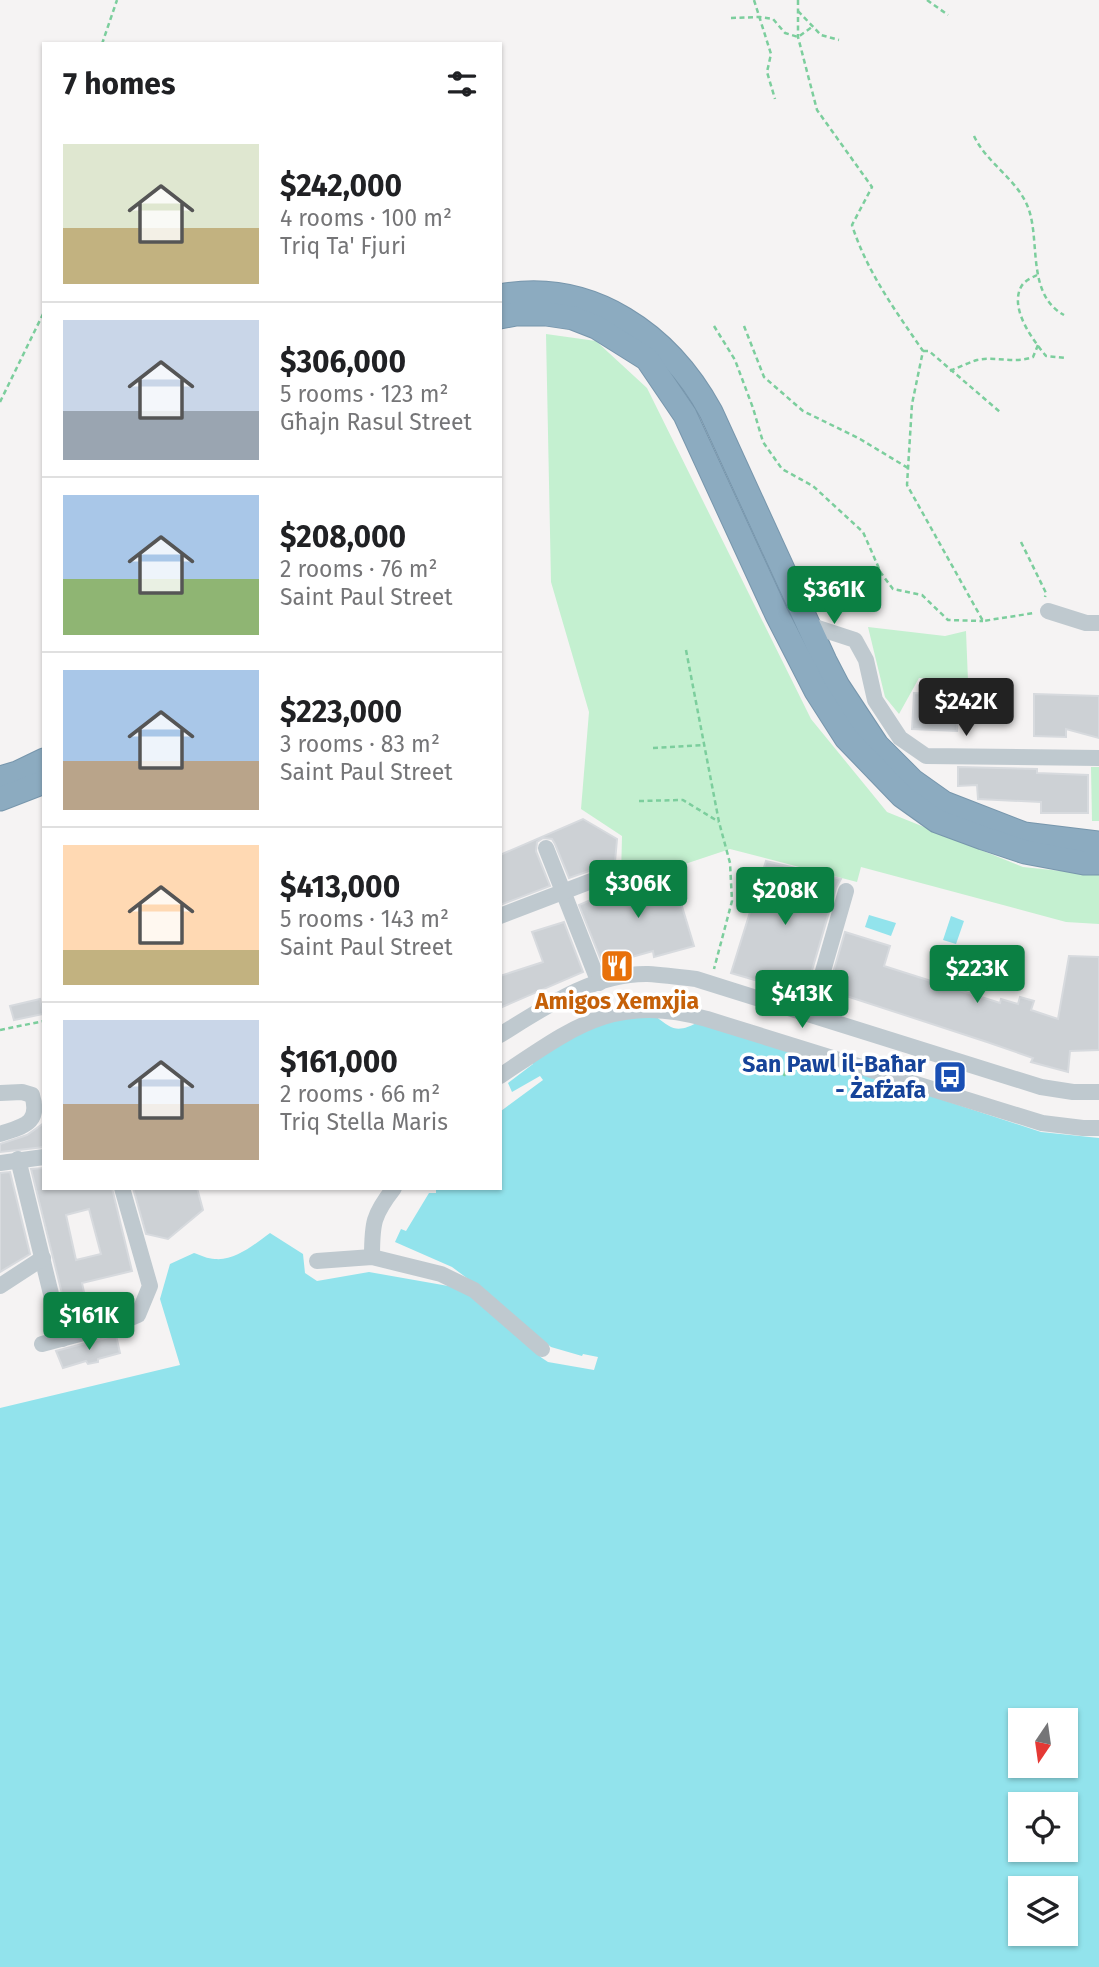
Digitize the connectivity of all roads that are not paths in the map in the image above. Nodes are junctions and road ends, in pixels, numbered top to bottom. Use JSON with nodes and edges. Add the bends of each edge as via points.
{"nodes":[{"id":1,"x":502,"y":296,"type":"edge"},
{"id":2,"x":502,"y":317,"type":"edge"},
{"id":3,"x":1043,"y":612,"type":"road end"},
{"id":4,"x":1099,"y":623,"type":"edge"},
{"id":5,"x":806,"y":624,"type":"junction"},
{"id":6,"x":866,"y":660,"type":"junction"},
{"id":7,"x":825,"y":661,"type":"junction"},
{"id":8,"x":816,"y":691,"type":"junction"},
{"id":9,"x":1099,"y":758,"type":"edge"},
{"id":10,"x":42,"y":761,"type":"edge"},
{"id":11,"x":0,"y":778,"type":"edge"},
{"id":12,"x":42,"y":783,"type":"edge"},
{"id":13,"x":0,"y":799,"type":"edge"},
{"id":14,"x":1099,"y":843,"type":"edge"},
{"id":15,"x":546,"y":848,"type":"dead end"},
{"id":16,"x":1099,"y":863,"type":"edge"},
{"id":17,"x":615,"y":872,"type":"dead end"},
{"id":18,"x":564,"y":891,"type":"junction"},
{"id":19,"x":846,"y":891,"type":"dead end"},
{"id":20,"x":502,"y":915,"type":"edge"},
{"id":21,"x":599,"y":983,"type":"junction"},
{"id":22,"x":811,"y":1013,"type":"junction"},
{"id":23,"x":502,"y":1034,"type":"edge"},
{"id":24,"x":502,"y":1075,"type":"edge"},
{"id":25,"x":1099,"y":1092,"type":"edge"},
{"id":26,"x":0,"y":1093,"type":"edge"},
{"id":27,"x":1099,"y":1128,"type":"edge"},
{"id":28,"x":0,"y":1134,"type":"edge"},
{"id":29,"x":42,"y":1157,"type":"edge"},
{"id":30,"x":18,"y":1159,"type":"junction"},
{"id":31,"x":0,"y":1163,"type":"edge"},
{"id":32,"x":123,"y":1190,"type":"edge"},
{"id":33,"x":392,"y":1190,"type":"edge"},
{"id":34,"x":372,"y":1257,"type":"junction"},
{"id":35,"x":43,"y":1258,"type":"junction"},
{"id":36,"x":317,"y":1261,"type":"dead end"},
{"id":37,"x":0,"y":1286,"type":"edge"},
{"id":38,"x":62,"y":1339,"type":"junction"},
{"id":39,"x":42,"y":1344,"type":"dead end"},
{"id":40,"x":542,"y":1349,"type":"dead end"}],
"edges":[{"from":1,"to":5,"type":"highway","via":[[548,293],[581,299],[626,318],[662,345],[711,412]]},
{"from":2,"to":8,"type":"highway","via":[[573,318],[647,359],[685,415]]},
{"from":3,"to":4,"type":"street"},
{"from":5,"to":6,"type":"street","via":[[855,640]]},
{"from":5,"to":7,"type":"highway"},
{"from":5,"to":8,"type":"street","via":[[804,646]]},
{"from":6,"to":7,"type":"street","via":[[839,644],[827,649]]},
{"from":6,"to":9,"type":"street","via":[[875,700],[900,738],[926,756]]},
{"from":7,"to":14,"type":"highway","via":[[877,745],[913,781],[944,803],[1024,834]]},
{"from":8,"to":16,"type":"highway","via":[[846,738],[902,796],[937,821],[1025,852]]},
{"from":10,"to":11,"type":"highway"},
{"from":12,"to":13,"type":"highway"},
{"from":15,"to":18,"type":"street"},
{"from":17,"to":18,"type":"street"},
{"from":18,"to":20,"type":"street"},
{"from":18,"to":21,"type":"street"},
{"from":19,"to":22,"type":"street"},
{"from":21,"to":22,"type":"street","via":[[646,974],[696,979]]},
{"from":21,"to":23,"type":"street","via":[[558,999]]},
{"from":22,"to":25,"type":"street","via":[[1041,1087]]},
{"from":24,"to":27,"type":"street","via":[[596,1018],[662,1010],[707,1019],[1042,1123]]},
{"from":26,"to":28,"type":"street","via":[[32,1095],[36,1107],[26,1125]]},
{"from":29,"to":30,"type":"street"},
{"from":30,"to":31,"type":"street"},
{"from":30,"to":35,"type":"street"},
{"from":32,"to":38,"type":"street","via":[[150,1286],[138,1315]]},
{"from":33,"to":34,"type":"street","via":[[375,1218]]},
{"from":34,"to":36,"type":"street"},
{"from":34,"to":40,"type":"street","via":[[441,1274],[466,1286]]},
{"from":35,"to":37,"type":"street"},
{"from":35,"to":38,"type":"street"},
{"from":38,"to":39,"type":"street"}]}
